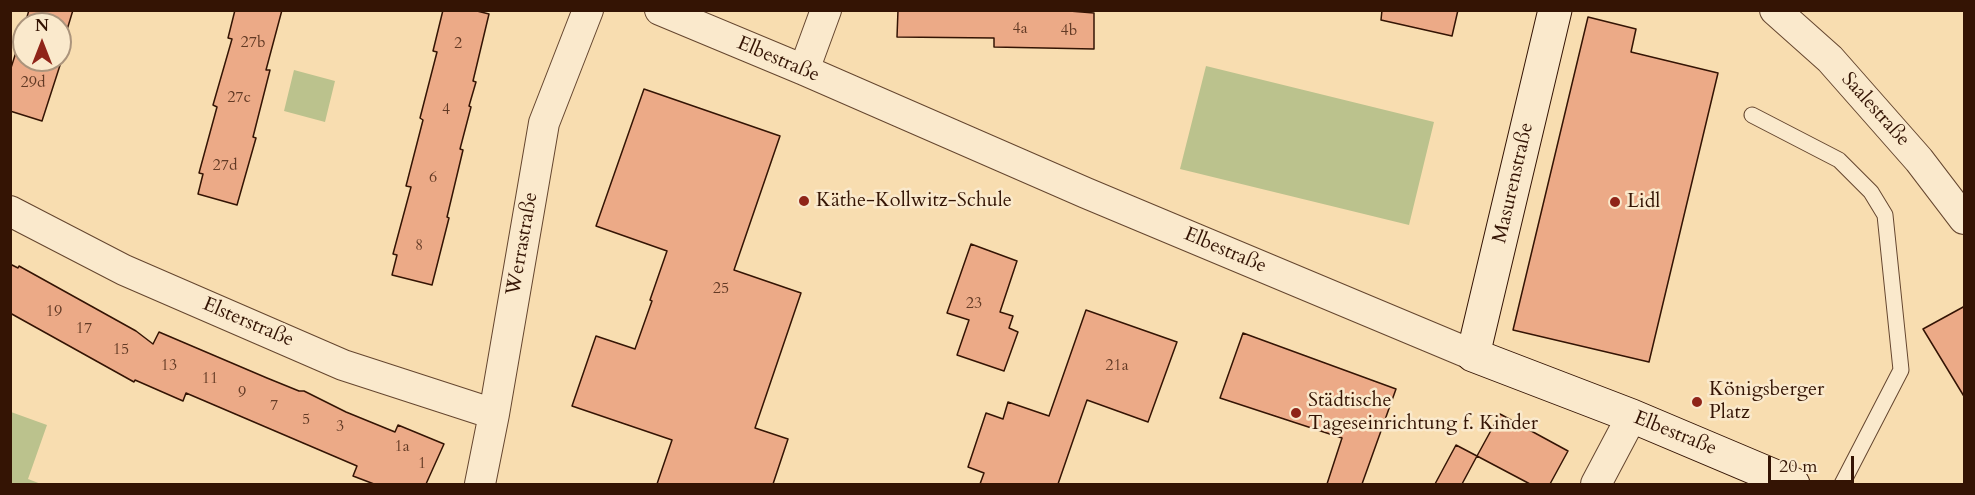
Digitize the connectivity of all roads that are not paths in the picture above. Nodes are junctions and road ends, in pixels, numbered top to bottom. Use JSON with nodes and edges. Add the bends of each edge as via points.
{"nodes":[{"id":1,"x":588,"y":10,"type":"edge"},
{"id":2,"x":660,"y":10,"type":"edge"},
{"id":3,"x":826,"y":10,"type":"edge"},
{"id":4,"x":1555,"y":10,"type":"edge"},
{"id":5,"x":1774,"y":10,"type":"edge"},
{"id":6,"x":804,"y":70,"type":"junction"},
{"id":7,"x":1752,"y":115,"type":"dead end"},
{"id":8,"x":10,"y":211,"type":"edge"},
{"id":9,"x":1965,"y":219,"type":"edge"},
{"id":10,"x":1473,"y":355,"type":"junction"},
{"id":11,"x":494,"y":414,"type":"junction"},
{"id":12,"x":1632,"y":416,"type":"junction"},
{"id":13,"x":480,"y":484,"type":"edge"},
{"id":14,"x":1596,"y":484,"type":"edge"},
{"id":15,"x":1793,"y":484,"type":"edge"},
{"id":16,"x":1842,"y":484,"type":"edge"}],
"edges":[{"from":1,"to":11,"type":"street","name":"Werrastraße","via":[[544,123]]},
{"from":2,"to":6,"type":"street","name":"Elbestraße"},
{"from":3,"to":6,"type":"street"},
{"from":4,"to":10,"type":"main road","name":"Masurenstraße"},
{"from":5,"to":9,"type":"street","name":"Saalestraße","via":[[1830,59]]},
{"from":6,"to":10,"type":"street","name":"Elbestraße"},
{"from":7,"to":16,"type":"lane","via":[[1839,160],[1871,192],[1885,215],[1901,370]]},
{"from":8,"to":11,"type":"street","name":"Elsterstraße","via":[[124,270],[332,360]]},
{"from":10,"to":12,"type":"main road","name":"Elbestraße"},
{"from":11,"to":13,"type":"street","name":"Werrastraße"},
{"from":12,"to":14,"type":"street"},
{"from":12,"to":15,"type":"main road","name":"Elbestraße"}]}
